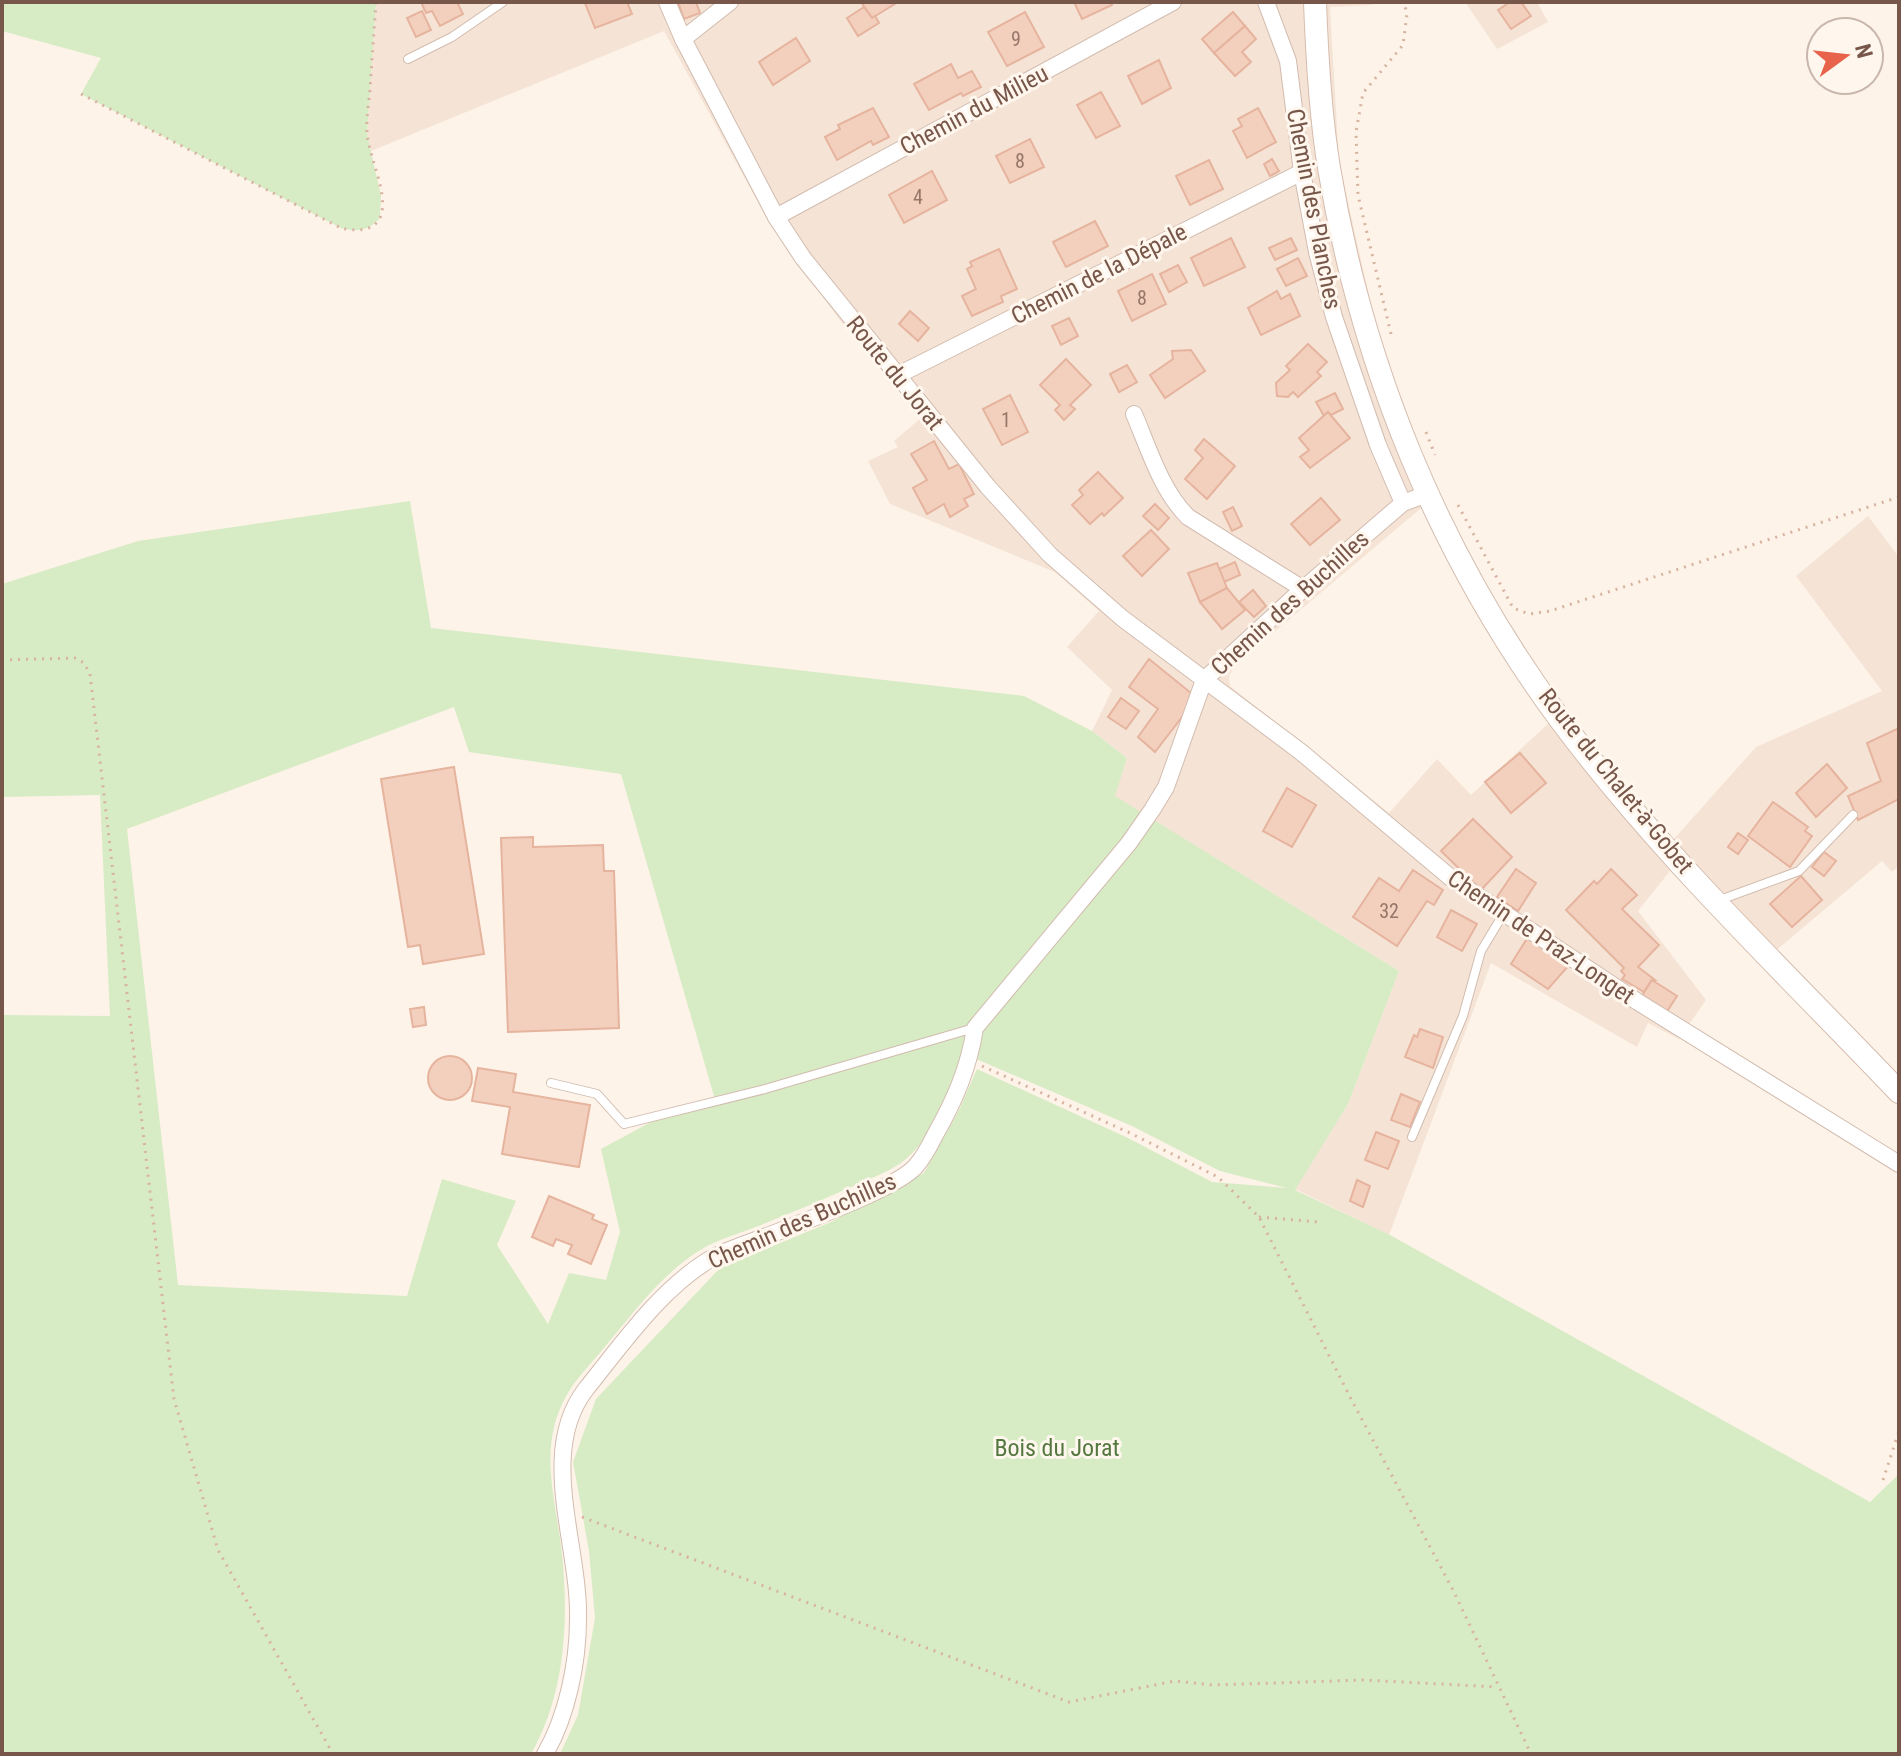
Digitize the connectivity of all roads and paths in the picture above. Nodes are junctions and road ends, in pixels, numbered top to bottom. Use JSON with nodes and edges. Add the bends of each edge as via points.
{"nodes":[{"id":1,"x":376,"y":2,"type":"edge"},
{"id":2,"x":503,"y":2,"type":"edge"},
{"id":3,"x":667,"y":2,"type":"edge"},
{"id":4,"x":730,"y":2,"type":"edge"},
{"id":5,"x":1173,"y":2,"type":"edge"},
{"id":6,"x":1266,"y":2,"type":"edge"},
{"id":7,"x":1315,"y":2,"type":"edge"},
{"id":8,"x":1404,"y":2,"type":"edge"},
{"id":9,"x":683,"y":39,"type":"junction"},
{"id":10,"x":408,"y":59,"type":"dead end"},
{"id":11,"x":81,"y":94,"type":"dead end"},
{"id":12,"x":1302,"y":172,"type":"junction"},
{"id":13,"x":776,"y":217,"type":"junction"},
{"id":14,"x":1394,"y":347,"type":"dead end"},
{"id":15,"x":896,"y":376,"type":"junction"},
{"id":16,"x":1134,"y":414,"type":"dead end"},
{"id":17,"x":1425,"y":431,"type":"dead end"},
{"id":18,"x":1436,"y":458,"type":"dead end"},
{"id":19,"x":1427,"y":494,"type":"junction"},
{"id":20,"x":1899,"y":497,"type":"edge"},
{"id":21,"x":1454,"y":499,"type":"dead end"},
{"id":22,"x":1403,"y":503,"type":"junction"},
{"id":23,"x":1303,"y":589,"type":"junction"},
{"id":24,"x":2,"y":660,"type":"edge"},
{"id":25,"x":1204,"y":680,"type":"junction"},
{"id":26,"x":1853,"y":815,"type":"dead end"},
{"id":27,"x":1717,"y":901,"type":"junction"},
{"id":28,"x":1504,"y":913,"type":"junction"},
{"id":29,"x":975,"y":1028,"type":"junction"},
{"id":30,"x":970,"y":1061,"type":"junction"},
{"id":31,"x":551,"y":1083,"type":"dead end"},
{"id":32,"x":1899,"y":1092,"type":"edge"},
{"id":33,"x":1412,"y":1137,"type":"dead end"},
{"id":34,"x":1899,"y":1164,"type":"edge"},
{"id":35,"x":1259,"y":1217,"type":"junction"},
{"id":36,"x":1319,"y":1222,"type":"dead end"},
{"id":37,"x":1899,"y":1431,"type":"edge"},
{"id":38,"x":1883,"y":1480,"type":"dead end"},
{"id":39,"x":568,"y":1511,"type":"junction"},
{"id":40,"x":1497,"y":1687,"type":"junction"},
{"id":41,"x":333,"y":1754,"type":"edge"},
{"id":42,"x":545,"y":1754,"type":"edge"},
{"id":43,"x":1531,"y":1754,"type":"edge"}],
"edges":[{"from":1,"to":11,"type":"path","via":[[367,134],[381,209],[375,224],[366,229],[341,228]]},
{"from":2,"to":10,"type":"lane"},
{"from":3,"to":9,"type":"street","name":"Route du Jorat"},
{"from":4,"to":9,"type":"street"},
{"from":5,"to":13,"type":"street","name":"Chemin du Milieu"},
{"from":6,"to":12,"type":"street","name":"Chemin des Planches","via":[[1288,61]]},
{"from":7,"to":19,"type":"main road","name":"Route du Chalet-à-Gobet","via":[[1318,72],[1343,242],[1384,387]]},
{"from":8,"to":14,"type":"path","via":[[1403,45],[1363,93],[1356,132],[1358,195]]},
{"from":9,"to":13,"type":"street","name":"Route du Jorat"},
{"from":12,"to":15,"type":"street","name":"Chemin de la Dépale"},
{"from":12,"to":22,"type":"street","name":"Chemin des Planches","via":[[1334,317]]},
{"from":13,"to":15,"type":"street","name":"Route du Jorat"},
{"from":15,"to":25,"type":"street","name":"Route du Jorat","via":[[1050,555]]},
{"from":16,"to":23,"type":"street","via":[[1178,507]]},
{"from":17,"to":18,"type":"path"},
{"from":19,"to":22,"type":"street","name":"Chemin des Buchilles"},
{"from":19,"to":27,"type":"main road","name":"Route du Chalet-à-Gobet","via":[[1489,612],[1559,717]]},
{"from":20,"to":21,"type":"path","via":[[1529,614],[1513,608]]},
{"from":22,"to":23,"type":"street","name":"Chemin des Buchilles"},
{"from":23,"to":25,"type":"street","name":"Chemin des Buchilles"},
{"from":24,"to":41,"type":"path","via":[[75,658],[90,674],[174,1399],[218,1550]]},
{"from":25,"to":28,"type":"street","name":"Chemin de Praz-Longet","via":[[1301,752],[1451,878]]},
{"from":25,"to":29,"type":"street","name":"Chemin des Buchilles","via":[[1166,787],[1152,810]]},
{"from":26,"to":27,"type":"lane","via":[[1799,871]]},
{"from":27,"to":32,"type":"main road","name":"Route du Chalet-à-Gobet"},
{"from":28,"to":33,"type":"lane","via":[[1481,951],[1463,1016]]},
{"from":28,"to":34,"type":"street","name":"Chemin de Praz-Longet"},
{"from":29,"to":30,"type":"street","name":"Chemin des Buchilles"},
{"from":29,"to":31,"type":"lane","via":[[624,1124],[597,1094]]},
{"from":30,"to":35,"type":"path","via":[[1218,1177]]},
{"from":30,"to":39,"type":"street","name":"Chemin des Buchilles","via":[[951,1107],[915,1168],[830,1211],[715,1257],[682,1278],[642,1321],[584,1392],[567,1422],[562,1461]]},
{"from":35,"to":36,"type":"path"},
{"from":35,"to":40,"type":"path","via":[[1454,1592]]},
{"from":37,"to":38,"type":"path"},
{"from":39,"to":40,"type":"path","via":[[1069,1702],[1175,1681],[1213,1685],[1364,1680]]},
{"from":39,"to":42,"type":"street","name":"Chemin des Buchilles","via":[[579,1619],[563,1710]]},
{"from":40,"to":43,"type":"path"}]}
